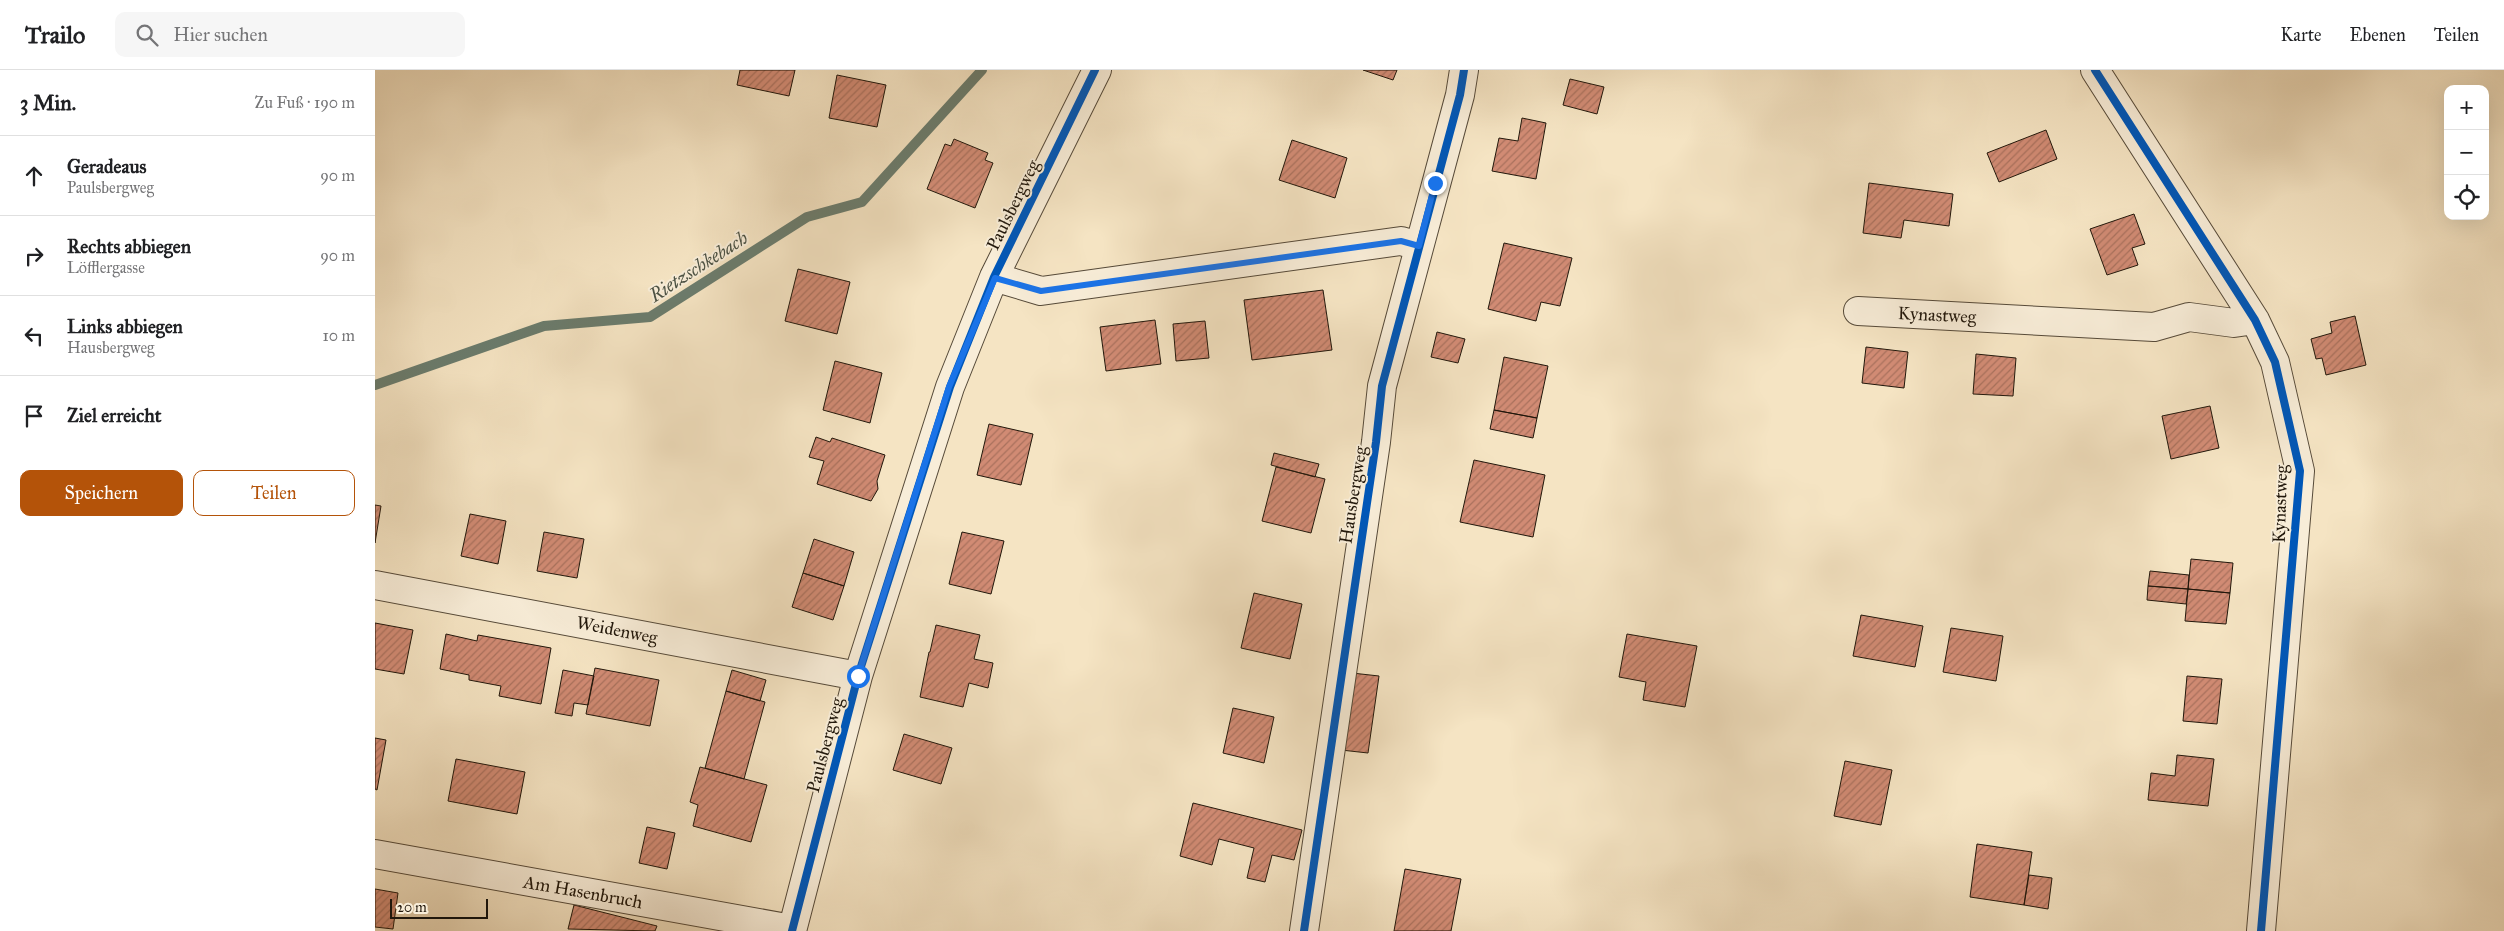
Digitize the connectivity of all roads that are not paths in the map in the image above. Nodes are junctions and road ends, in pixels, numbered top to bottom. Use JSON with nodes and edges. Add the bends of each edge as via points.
{"nodes":[{"id":1,"x":1096,"y":70,"type":"edge"},
{"id":2,"x":1464,"y":70,"type":"edge"},
{"id":3,"x":2095,"y":70,"type":"edge"},
{"id":4,"x":1419,"y":246,"type":"junction"},
{"id":5,"x":995,"y":278,"type":"junction"},
{"id":6,"x":1857,"y":311,"type":"dead end"},
{"id":7,"x":2255,"y":320,"type":"junction"},
{"id":8,"x":375,"y":585,"type":"edge"},
{"id":9,"x":858,"y":676,"type":"junction"},
{"id":10,"x":375,"y":854,"type":"edge"},
{"id":11,"x":792,"y":930,"type":"edge"},
{"id":12,"x":1304,"y":931,"type":"edge"},
{"id":13,"x":2261,"y":931,"type":"edge"}],
"edges":[{"from":1,"to":5,"type":"street","name":"Paulsbergweg"},
{"from":2,"to":4,"type":"street","name":"Hausbergweg"},
{"from":3,"to":7,"type":"street","name":"Kynastweg"},
{"from":4,"to":5,"type":"street","via":[[1401,241],[1041,291]]},
{"from":4,"to":12,"type":"street","name":"Hausbergweg","via":[[1382,386]]},
{"from":5,"to":9,"type":"street","name":"Paulsbergweg","via":[[949,387]]},
{"from":6,"to":7,"type":"street","name":"Kynastweg","via":[[2154,327],[2189,317],[2234,323]]},
{"from":7,"to":13,"type":"street","name":"Kynastweg","via":[[2275,362],[2300,471]]},
{"from":8,"to":9,"type":"street","name":"Weidenweg"},
{"from":9,"to":11,"type":"street","name":"Paulsbergweg"},
{"from":10,"to":11,"type":"street","name":"Am Hasenbruch"}]}
